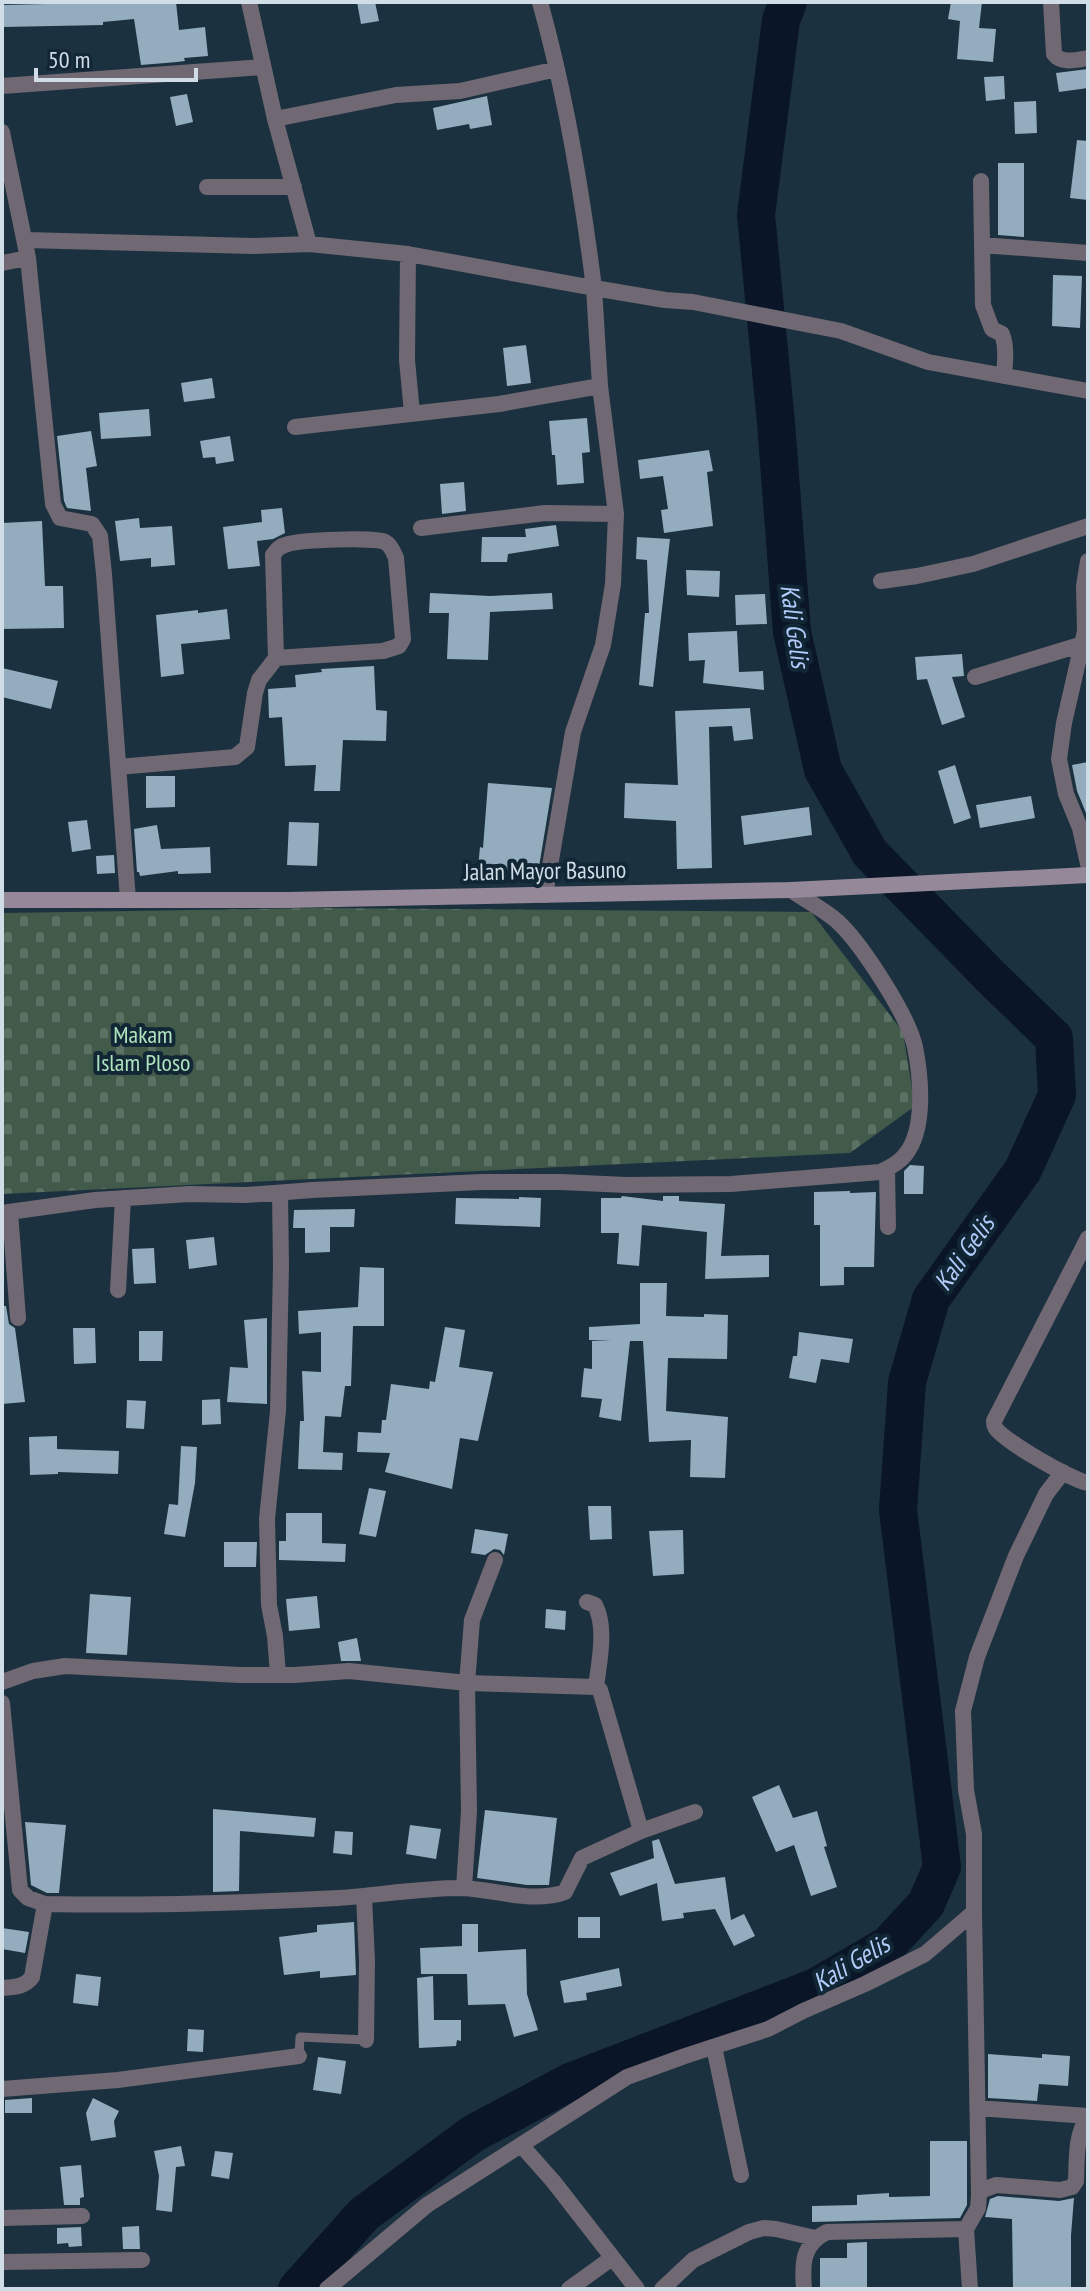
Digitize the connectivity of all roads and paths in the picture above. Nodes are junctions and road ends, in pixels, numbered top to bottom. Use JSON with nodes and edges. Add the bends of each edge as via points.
{"nodes":[{"id":1,"x":249,"y":2,"type":"edge"},
{"id":2,"x":540,"y":2,"type":"edge"},
{"id":3,"x":1051,"y":2,"type":"edge"},
{"id":4,"x":1088,"y":58,"type":"edge"},
{"id":5,"x":262,"y":67,"type":"junction"},
{"id":6,"x":557,"y":69,"type":"junction"},
{"id":7,"x":2,"y":86,"type":"edge"},
{"id":8,"x":275,"y":119,"type":"junction"},
{"id":9,"x":2,"y":132,"type":"edge"},
{"id":10,"x":981,"y":181,"type":"dead end"},
{"id":11,"x":207,"y":187,"type":"dead end"},
{"id":12,"x":294,"y":187,"type":"junction"},
{"id":13,"x":26,"y":240,"type":"junction"},
{"id":14,"x":309,"y":244,"type":"junction"},
{"id":15,"x":982,"y":245,"type":"junction"},
{"id":16,"x":1088,"y":253,"type":"edge"},
{"id":17,"x":408,"y":254,"type":"junction"},
{"id":18,"x":28,"y":258,"type":"junction"},
{"id":19,"x":2,"y":263,"type":"edge"},
{"id":20,"x":594,"y":288,"type":"junction"},
{"id":21,"x":1004,"y":376,"type":"junction"},
{"id":22,"x":600,"y":386,"type":"junction"},
{"id":23,"x":1088,"y":391,"type":"edge"},
{"id":24,"x":412,"y":413,"type":"junction"},
{"id":25,"x":295,"y":427,"type":"dead end"},
{"id":26,"x":616,"y":514,"type":"junction"},
{"id":27,"x":1088,"y":526,"type":"edge"},
{"id":28,"x":421,"y":528,"type":"dead end"},
{"id":29,"x":1088,"y":561,"type":"edge"},
{"id":30,"x":881,"y":581,"type":"dead end"},
{"id":31,"x":1086,"y":635,"type":"edge"},
{"id":32,"x":276,"y":658,"type":"junction"},
{"id":33,"x":975,"y":677,"type":"dead end"},
{"id":34,"x":118,"y":767,"type":"junction"},
{"id":35,"x":1088,"y":864,"type":"edge"},
{"id":36,"x":1088,"y":875,"type":"edge"},
{"id":37,"x":799,"y":889,"type":"junction"},
{"id":38,"x":545,"y":895,"type":"junction"},
{"id":39,"x":2,"y":900,"type":"edge"},
{"id":40,"x":128,"y":900,"type":"junction"},
{"id":41,"x":887,"y":1169,"type":"junction"},
{"id":42,"x":280,"y":1193,"type":"junction"},
{"id":43,"x":123,"y":1198,"type":"junction"},
{"id":44,"x":6,"y":1212,"type":"edge"},
{"id":45,"x":888,"y":1227,"type":"dead end"},
{"id":46,"x":1088,"y":1238,"type":"edge"},
{"id":47,"x":118,"y":1290,"type":"dead end"},
{"id":48,"x":18,"y":1318,"type":"dead end"},
{"id":49,"x":1063,"y":1472,"type":"junction"},
{"id":50,"x":1088,"y":1483,"type":"edge"},
{"id":51,"x":495,"y":1560,"type":"dead end"},
{"id":52,"x":587,"y":1602,"type":"dead end"},
{"id":53,"x":278,"y":1675,"type":"junction"},
{"id":54,"x":2,"y":1682,"type":"edge"},
{"id":55,"x":467,"y":1683,"type":"junction"},
{"id":56,"x":596,"y":1687,"type":"junction"},
{"id":57,"x":2,"y":1703,"type":"edge"},
{"id":58,"x":695,"y":1812,"type":"dead end"},
{"id":59,"x":641,"y":1831,"type":"junction"},
{"id":60,"x":464,"y":1888,"type":"junction"},
{"id":61,"x":364,"y":1896,"type":"junction"},
{"id":62,"x":45,"y":1904,"type":"junction"},
{"id":63,"x":974,"y":1912,"type":"junction"},
{"id":64,"x":2,"y":1988,"type":"edge"},
{"id":65,"x":366,"y":2040,"type":"joint"},
{"id":66,"x":714,"y":2047,"type":"junction"},
{"id":67,"x":299,"y":2056,"type":"joint"},
{"id":68,"x":2,"y":2089,"type":"edge"},
{"id":69,"x":978,"y":2108,"type":"junction"},
{"id":70,"x":1088,"y":2117,"type":"edge"},
{"id":71,"x":521,"y":2145,"type":"junction"},
{"id":72,"x":741,"y":2175,"type":"dead end"},
{"id":73,"x":979,"y":2195,"type":"junction"},
{"id":74,"x":82,"y":2216,"type":"dead end"},
{"id":75,"x":2,"y":2218,"type":"edge"},
{"id":76,"x":966,"y":2229,"type":"junction"},
{"id":77,"x":815,"y":2238,"type":"junction"},
{"id":78,"x":612,"y":2258,"type":"junction"},
{"id":79,"x":142,"y":2260,"type":"dead end"},
{"id":80,"x":2,"y":2262,"type":"edge"},
{"id":81,"x":334,"y":2287,"type":"edge"},
{"id":82,"x":569,"y":2289,"type":"edge"},
{"id":83,"x":637,"y":2289,"type":"edge"},
{"id":84,"x":662,"y":2289,"type":"edge"},
{"id":85,"x":804,"y":2289,"type":"edge"},
{"id":86,"x":970,"y":2289,"type":"edge"}],
"edges":[{"from":1,"to":5,"type":"street"},
{"from":2,"to":6,"type":"street"},
{"from":3,"to":4,"type":"street","via":[[1055,57]]},
{"from":5,"to":7,"type":"street"},
{"from":5,"to":8,"type":"street"},
{"from":6,"to":8,"type":"street","via":[[460,91],[396,95]]},
{"from":6,"to":20,"type":"street"},
{"from":8,"to":12,"type":"street"},
{"from":9,"to":13,"type":"street"},
{"from":10,"to":15,"type":"street"},
{"from":11,"to":12,"type":"street"},
{"from":12,"to":14,"type":"street"},
{"from":13,"to":14,"type":"street"},
{"from":13,"to":18,"type":"street"},
{"from":14,"to":17,"type":"street"},
{"from":15,"to":16,"type":"street"},
{"from":15,"to":21,"type":"street","via":[[984,312],[1004,339]]},
{"from":17,"to":20,"type":"street"},
{"from":17,"to":24,"type":"street"},
{"from":18,"to":19,"type":"street"},
{"from":18,"to":34,"type":"street","via":[[53,504],[60,518],[92,524],[100,536]]},
{"from":20,"to":21,"type":"street","via":[[841,331],[928,362]]},
{"from":20,"to":22,"type":"street"},
{"from":21,"to":23,"type":"street"},
{"from":22,"to":24,"type":"street"},
{"from":22,"to":26,"type":"street"},
{"from":24,"to":25,"type":"street"},
{"from":26,"to":28,"type":"street","via":[[545,513]]},
{"from":26,"to":38,"type":"street","via":[[603,645],[573,732]]},
{"from":27,"to":30,"type":"street","via":[[973,564]]},
{"from":29,"to":31,"type":"street"},
{"from":31,"to":33,"type":"street"},
{"from":31,"to":35,"type":"street","via":[[1059,759]]},
{"from":32,"to":32,"type":"street","via":[[277,549],[295,543],[385,542],[396,558],[403,639],[399,646]]},
{"from":32,"to":34,"type":"street","via":[[259,680],[243,752],[235,757]]},
{"from":34,"to":40,"type":"street"},
{"from":36,"to":37,"type":"main road","name":"Jalan Mayor Basuno"},
{"from":37,"to":38,"type":"main road","name":"Jalan Mayor Basuno"},
{"from":37,"to":41,"type":"street","via":[[837,921],[863,954],[915,1044],[919,1119],[906,1154]]},
{"from":38,"to":40,"type":"main road","name":"Jalan Mayor Basuno"},
{"from":39,"to":40,"type":"main road","name":"Jalan Mayor Basuno"},
{"from":41,"to":42,"type":"street","via":[[731,1184],[481,1182]]},
{"from":41,"to":45,"type":"street"},
{"from":42,"to":43,"type":"street"},
{"from":42,"to":53,"type":"street","via":[[278,1411],[267,1519],[269,1605]]},
{"from":43,"to":44,"type":"street"},
{"from":43,"to":47,"type":"street"},
{"from":44,"to":48,"type":"street"},
{"from":46,"to":49,"type":"street","via":[[994,1421],[1015,1444]]},
{"from":49,"to":50,"type":"street"},
{"from":49,"to":63,"type":"street","via":[[1046,1494],[1016,1556],[977,1657],[963,1711],[966,1790],[974,1834]]},
{"from":51,"to":55,"type":"street","via":[[472,1620]]},
{"from":52,"to":56,"type":"street","via":[[600,1614]]},
{"from":53,"to":54,"type":"street","via":[[65,1666]]},
{"from":53,"to":55,"type":"street","via":[[349,1671]]},
{"from":55,"to":56,"type":"street"},
{"from":55,"to":60,"type":"street"},
{"from":56,"to":59,"type":"street","via":[[603,1695]]},
{"from":57,"to":62,"type":"street","via":[[20,1890]]},
{"from":58,"to":59,"type":"street"},
{"from":59,"to":60,"type":"street","via":[[582,1858],[565,1892],[557,1895]]},
{"from":60,"to":61,"type":"street"},
{"from":61,"to":62,"type":"street","via":[[176,1905]]},
{"from":61,"to":65,"type":"street"},
{"from":62,"to":64,"type":"street","via":[[32,1977],[19,1987]]},
{"from":63,"to":66,"type":"street","via":[[925,1954],[768,2029]]},
{"from":63,"to":69,"type":"street"},
{"from":65,"to":67,"type":"lane","via":[[300,2037]]},
{"from":66,"to":71,"type":"street","via":[[627,2077]]},
{"from":66,"to":72,"type":"street"},
{"from":67,"to":68,"type":"street"},
{"from":69,"to":70,"type":"street"},
{"from":69,"to":73,"type":"street"},
{"from":70,"to":73,"type":"street","via":[[1072,2187],[996,2185]]},
{"from":71,"to":78,"type":"street"},
{"from":71,"to":81,"type":"street","via":[[427,2205]]},
{"from":73,"to":76,"type":"street"},
{"from":74,"to":75,"type":"street"},
{"from":76,"to":77,"type":"street","via":[[827,2232]]},
{"from":76,"to":86,"type":"street"},
{"from":77,"to":84,"type":"street","via":[[776,2229],[749,2232],[693,2260]]},
{"from":77,"to":85,"type":"street","via":[[803,2268]]},
{"from":78,"to":82,"type":"street"},
{"from":78,"to":83,"type":"street"},
{"from":79,"to":80,"type":"street"}]}
